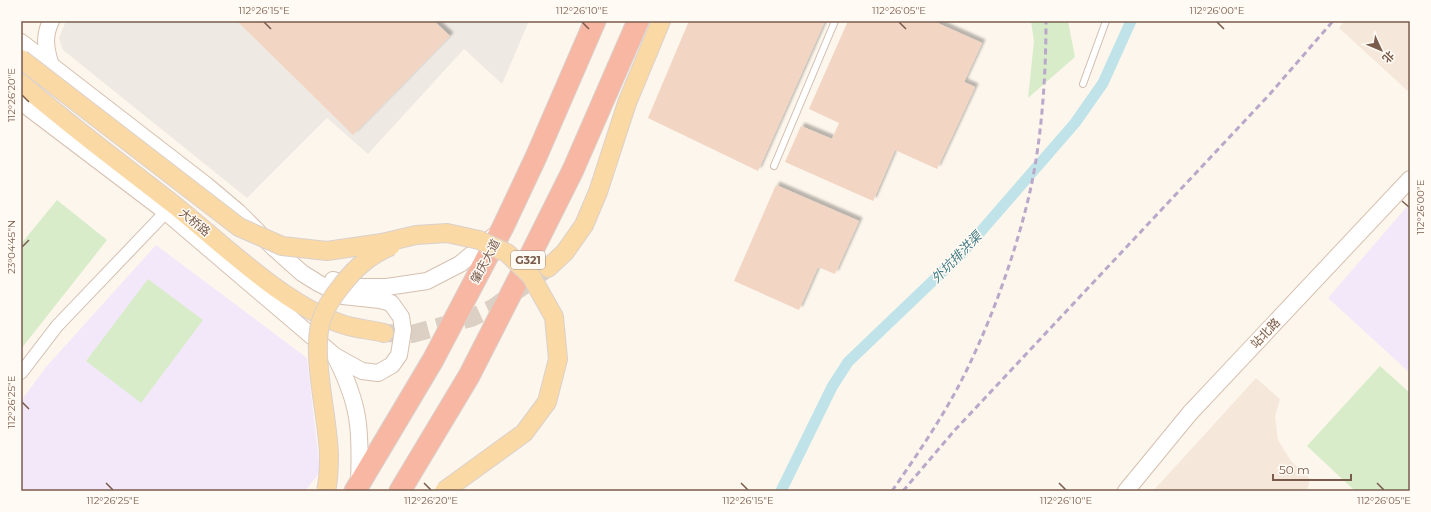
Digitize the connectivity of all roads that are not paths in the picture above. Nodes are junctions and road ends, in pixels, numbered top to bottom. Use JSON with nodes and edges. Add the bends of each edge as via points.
{"nodes":[{"id":1,"x":51,"y":21,"type":"edge"},
{"id":2,"x":595,"y":21,"type":"edge"},
{"id":3,"x":638,"y":21,"type":"edge"},
{"id":4,"x":661,"y":21,"type":"edge"},
{"id":5,"x":835,"y":21,"type":"edge"},
{"id":6,"x":1106,"y":21,"type":"edge"},
{"id":7,"x":21,"y":42,"type":"edge"},
{"id":8,"x":21,"y":59,"type":"edge"},
{"id":9,"x":51,"y":66,"type":"junction"},
{"id":10,"x":21,"y":83,"type":"edge"},
{"id":11,"x":1083,"y":84,"type":"dead end"},
{"id":12,"x":21,"y":102,"type":"edge"},
{"id":13,"x":774,"y":166,"type":"dead end"},
{"id":14,"x":1410,"y":179,"type":"edge"},
{"id":15,"x":166,"y":212,"type":"junction"},
{"id":16,"x":503,"y":228,"type":"junction"},
{"id":17,"x":416,"y":235,"type":"junction"},
{"id":18,"x":548,"y":268,"type":"tunnel mouth"},
{"id":19,"x":302,"y":272,"type":"junction"},
{"id":20,"x":384,"y":332,"type":"tunnel mouth"},
{"id":21,"x":335,"y":356,"type":"junction"},
{"id":22,"x":21,"y":373,"type":"edge"},
{"id":23,"x":357,"y":487,"type":"edge"},
{"id":24,"x":326,"y":491,"type":"edge"},
{"id":25,"x":400,"y":491,"type":"edge"},
{"id":26,"x":444,"y":491,"type":"edge"},
{"id":27,"x":1126,"y":491,"type":"edge"}],
"edges":[{"from":1,"to":9,"type":"street","via":[[45,47]]},
{"from":2,"to":16,"type":"highway","name":"肇庆大道","number":"G321"},
{"from":3,"to":25,"type":"highway","number":"G321","via":[[573,170],[519,278],[469,376]]},
{"from":4,"to":18,"type":"main road","via":[[627,103],[598,192],[584,225],[565,252]]},
{"from":5,"to":13,"type":"lane"},
{"from":6,"to":11,"type":"lane"},
{"from":7,"to":9,"type":"street"},
{"from":8,"to":17,"type":"main road","bridge":true,"via":[[239,227],[282,246],[327,252]]},
{"from":9,"to":19,"type":"street","via":[[206,185]]},
{"from":10,"to":20,"type":"main road","name":"大桥路","via":[[65,121],[172,203],[280,291],[319,314],[348,326]]},
{"from":12,"to":15,"type":"street"},
{"from":14,"to":27,"type":"street","name":"站北路","via":[[1190,413]]},
{"from":15,"to":21,"type":"street"},
{"from":15,"to":22,"type":"street","via":[[57,326]]},
{"from":16,"to":19,"type":"street","via":[[460,264],[427,281],[387,287],[360,287]]},
{"from":16,"to":23,"type":"highway","name":"肇庆大道","number":"G321","via":[[433,360]]},
{"from":17,"to":24,"type":"main road","bridge":true,"via":[[382,250],[355,268],[330,299],[321,322],[319,367],[329,438],[329,481]]},
{"from":17,"to":26,"type":"main road","bridge":true,"via":[[447,233],[479,240],[507,253],[531,276],[554,317],[558,359],[547,402],[524,433]]},
{"from":19,"to":21,"type":"street","via":[[343,296],[380,300],[391,304],[401,317],[402,344],[399,355],[392,365],[378,373],[362,372]]},
{"from":21,"to":23,"type":"street","via":[[347,379],[359,422]]}]}
